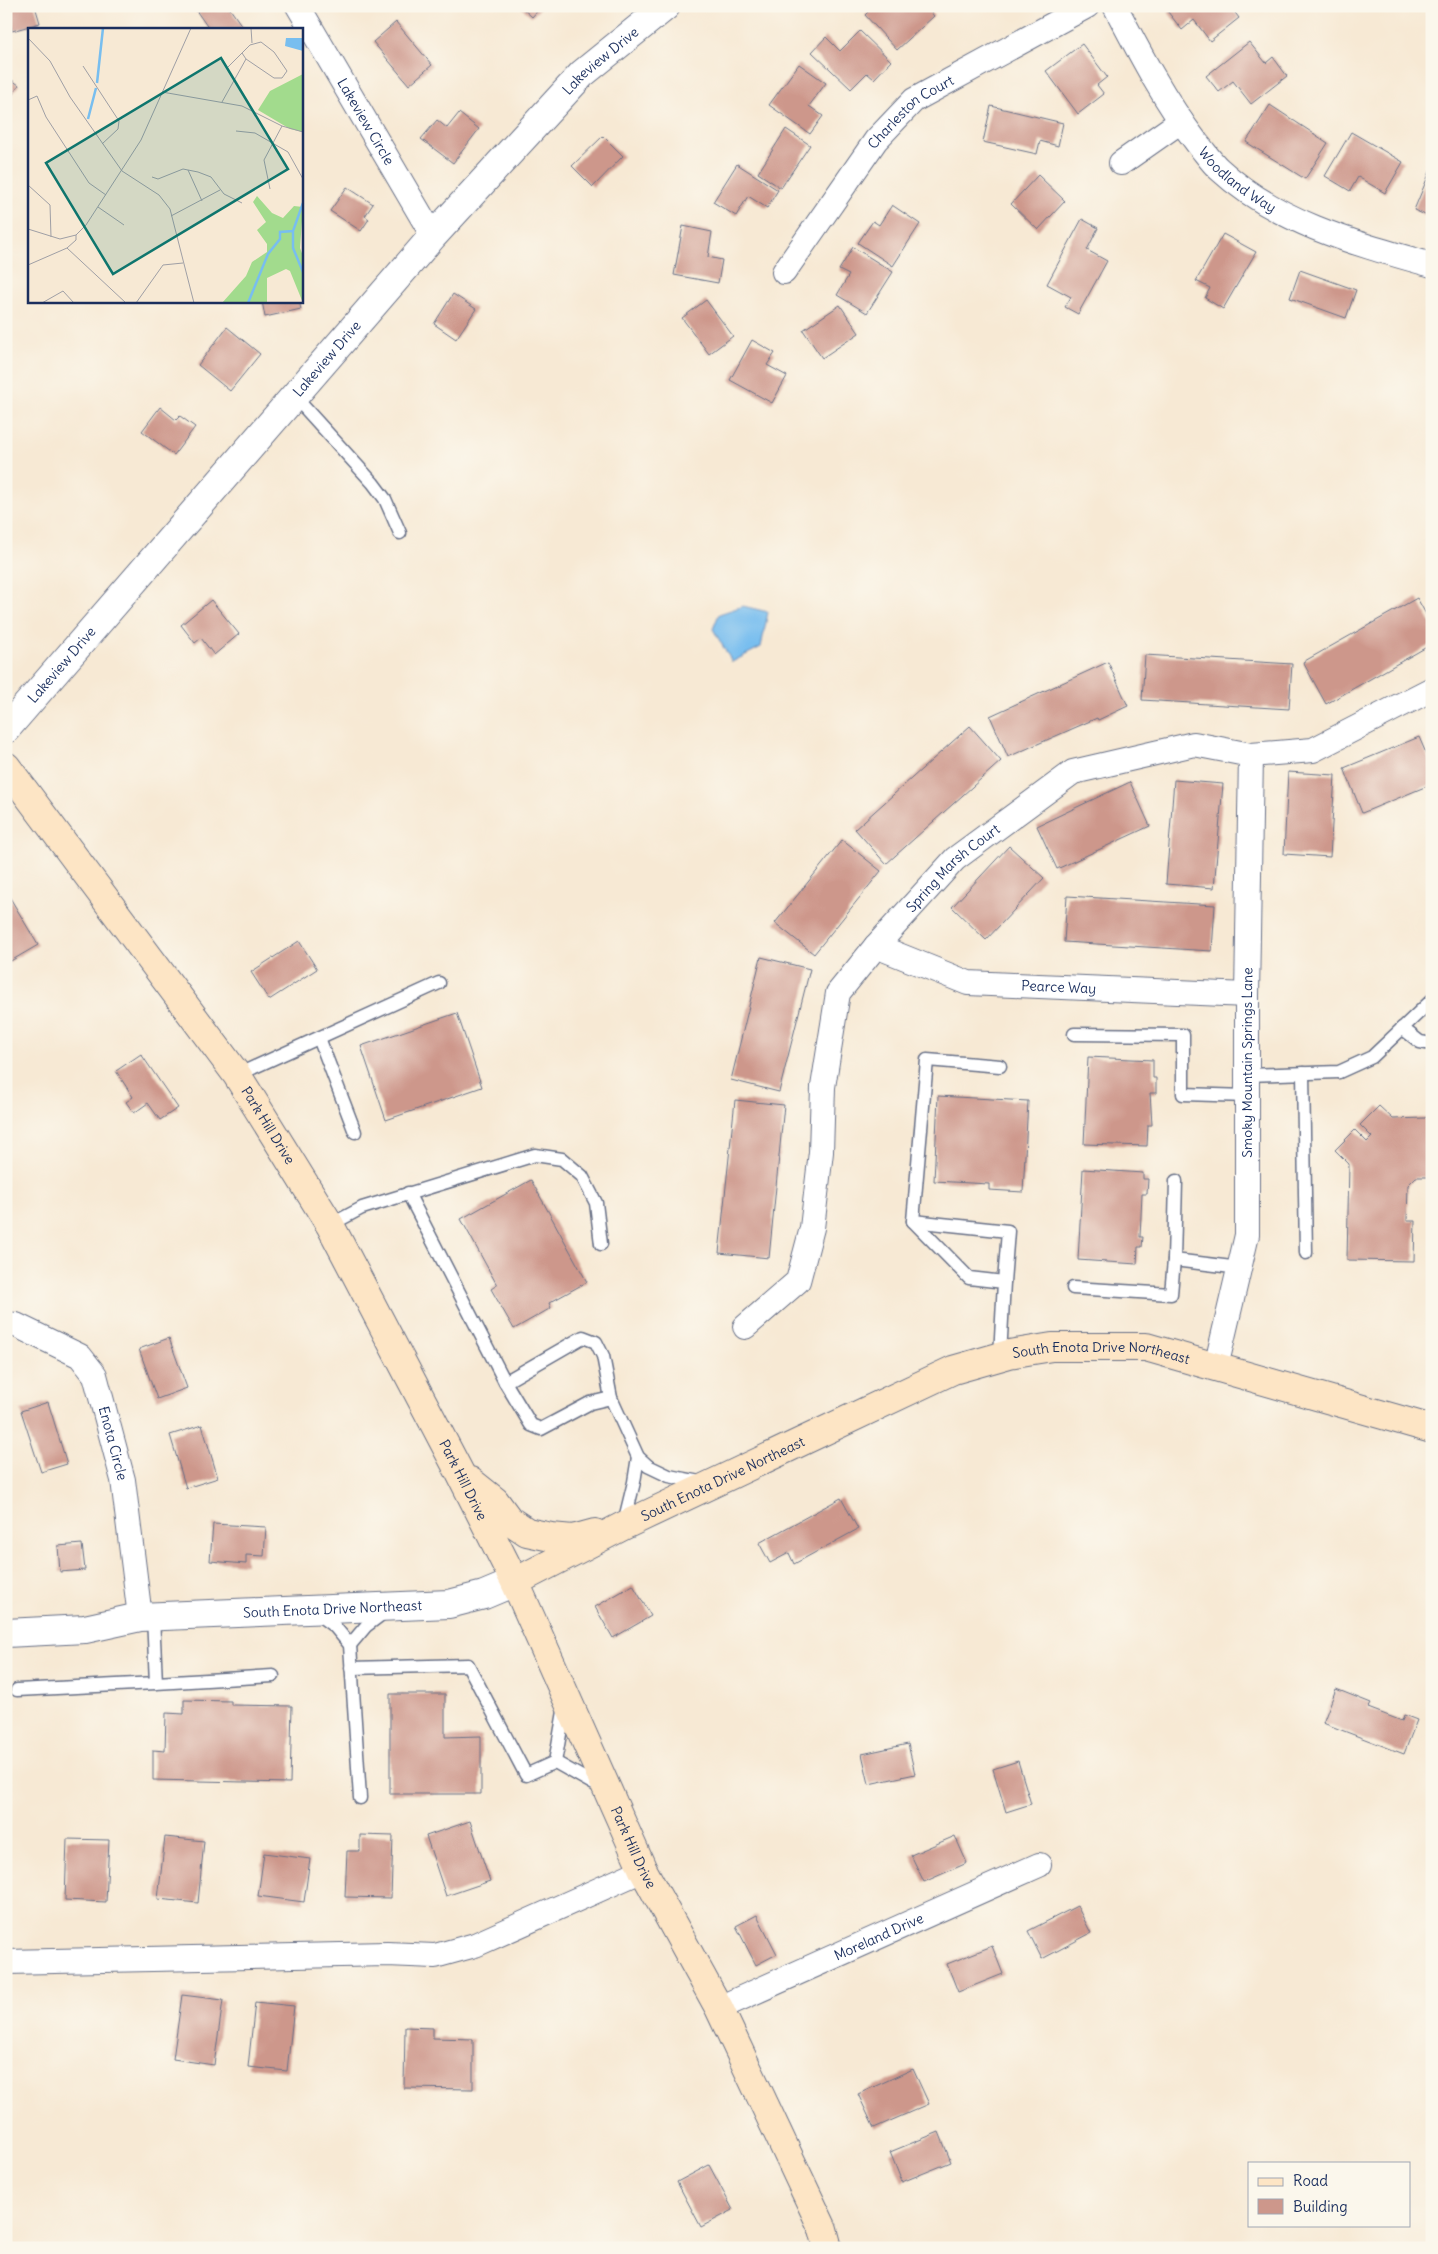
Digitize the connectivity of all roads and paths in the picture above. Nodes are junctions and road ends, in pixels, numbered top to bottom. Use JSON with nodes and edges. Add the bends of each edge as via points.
{"nodes":[{"id":1,"x":298,"y":6,"type":"edge"},
{"id":2,"x":666,"y":6,"type":"edge"},
{"id":3,"x":1087,"y":6,"type":"edge"},
{"id":4,"x":1115,"y":6,"type":"edge"},
{"id":5,"x":1180,"y":121,"type":"junction"},
{"id":6,"x":1121,"y":163,"type":"dead end"},
{"id":7,"x":433,"y":236,"type":"junction"},
{"id":8,"x":1432,"y":265,"type":"edge"},
{"id":9,"x":784,"y":272,"type":"dead end"},
{"id":10,"x":294,"y":396,"type":"junction"},
{"id":11,"x":400,"y":533,"type":"dead end"},
{"id":12,"x":1432,"y":689,"type":"edge"},
{"id":13,"x":6,"y":728,"type":"edge"},
{"id":14,"x":1251,"y":755,"type":"junction"},
{"id":15,"x":6,"y":766,"type":"edge"},
{"id":16,"x":876,"y":946,"type":"junction"},
{"id":17,"x":440,"y":983,"type":"dead end"},
{"id":18,"x":1247,"y":995,"type":"junction"},
{"id":19,"x":1432,"y":1000,"type":"edge"},
{"id":20,"x":1402,"y":1028,"type":"junction"},
{"id":21,"x":1074,"y":1034,"type":"dead end"},
{"id":22,"x":319,"y":1038,"type":"junction"},
{"id":23,"x":1432,"y":1044,"type":"edge"},
{"id":24,"x":1000,"y":1066,"type":"dead end"},
{"id":25,"x":1303,"y":1073,"type":"junction"},
{"id":26,"x":238,"y":1075,"type":"junction"},
{"id":27,"x":1247,"y":1085,"type":"junction"},
{"id":28,"x":355,"y":1132,"type":"dead end"},
{"id":29,"x":1176,"y":1181,"type":"dead end"},
{"id":30,"x":408,"y":1193,"type":"junction"},
{"id":31,"x":912,"y":1221,"type":"junction"},
{"id":32,"x":330,"y":1226,"type":"junction"},
{"id":33,"x":601,"y":1244,"type":"dead end"},
{"id":34,"x":1306,"y":1253,"type":"dead end"},
{"id":35,"x":1174,"y":1260,"type":"junction"},
{"id":36,"x":1240,"y":1268,"type":"junction"},
{"id":37,"x":1004,"y":1282,"type":"junction"},
{"id":38,"x":1073,"y":1288,"type":"dead end"},
{"id":39,"x":6,"y":1324,"type":"edge"},
{"id":40,"x":746,"y":1327,"type":"dead end"},
{"id":41,"x":1000,"y":1356,"type":"junction"},
{"id":42,"x":1216,"y":1367,"type":"junction"},
{"id":43,"x":505,"y":1382,"type":"junction"},
{"id":44,"x":611,"y":1398,"type":"junction"},
{"id":45,"x":1432,"y":1429,"type":"edge"},
{"id":46,"x":638,"y":1456,"type":"junction"},
{"id":47,"x":460,"y":1473,"type":"junction"},
{"id":48,"x":711,"y":1484,"type":"junction"},
{"id":49,"x":623,"y":1526,"type":"junction"},
{"id":50,"x":515,"y":1582,"type":"junction"},
{"id":51,"x":391,"y":1607,"type":"junction"},
{"id":52,"x":313,"y":1611,"type":"junction"},
{"id":53,"x":146,"y":1617,"type":"junction"},
{"id":54,"x":6,"y":1633,"type":"edge"},
{"id":55,"x":350,"y":1645,"type":"junction"},
{"id":56,"x":352,"y":1668,"type":"junction"},
{"id":57,"x":273,"y":1676,"type":"dead end"},
{"id":58,"x":156,"y":1683,"type":"junction"},
{"id":59,"x":17,"y":1690,"type":"dead end"},
{"id":60,"x":567,"y":1699,"type":"junction"},
{"id":61,"x":555,"y":1762,"type":"junction"},
{"id":62,"x":608,"y":1792,"type":"junction"},
{"id":63,"x":360,"y":1798,"type":"dead end"},
{"id":64,"x":1040,"y":1865,"type":"dead end"},
{"id":65,"x":643,"y":1870,"type":"junction"},
{"id":66,"x":6,"y":1962,"type":"edge"},
{"id":67,"x":719,"y":2008,"type":"junction"},
{"id":68,"x":828,"y":2248,"type":"edge"}],
"edges":[{"from":1,"to":7,"type":"street","name":"Lakeview Circle"},
{"from":2,"to":7,"type":"street","name":"Lakeview Drive","via":[[582,74]]},
{"from":3,"to":9,"type":"street","name":"Charleston Court","via":[[914,100],[876,140]]},
{"from":4,"to":5,"type":"street","name":"Woodland Way","via":[[1152,77]]},
{"from":5,"to":6,"type":"street"},
{"from":5,"to":8,"type":"street","name":"Woodland Way","via":[[1218,168],[1248,193],[1301,223]]},
{"from":7,"to":10,"type":"street","name":"Lakeview Drive"},
{"from":10,"to":11,"type":"lane","via":[[373,483],[385,499]]},
{"from":10,"to":13,"type":"street","name":"Lakeview Drive"},
{"from":12,"to":14,"type":"street","name":"Spring Marsh Court","via":[[1313,750]]},
{"from":14,"to":16,"type":"street","name":"Spring Marsh Court","via":[[1194,744],[1073,772],[954,859]]},
{"from":14,"to":18,"type":"street","name":"Smoky Mountain Springs Lane"},
{"from":15,"to":26,"type":"main road","name":"Park Hill Drive"},
{"from":16,"to":18,"type":"street","name":"Pearce Way","via":[[968,983]]},
{"from":16,"to":40,"type":"street","name":"Spring Marsh Court","via":[[838,993],[823,1087],[821,1152],[812,1228],[798,1281]]},
{"from":17,"to":22,"type":"lane"},
{"from":18,"to":27,"type":"street","name":"Smoky Mountain Springs Lane"},
{"from":19,"to":20,"type":"lane"},
{"from":20,"to":23,"type":"lane","via":[[1420,1042]]},
{"from":20,"to":25,"type":"lane","via":[[1372,1057],[1339,1072]]},
{"from":21,"to":27,"type":"lane","via":[[1183,1035],[1183,1094]]},
{"from":22,"to":26,"type":"lane"},
{"from":22,"to":28,"type":"lane"},
{"from":24,"to":31,"type":"lane","via":[[927,1060]]},
{"from":25,"to":27,"type":"lane"},
{"from":25,"to":34,"type":"lane"},
{"from":26,"to":32,"type":"main road","name":"Park Hill Drive"},
{"from":27,"to":36,"type":"street","name":"Smoky Mountain Springs Lane","via":[[1247,1235]]},
{"from":29,"to":35,"type":"lane"},
{"from":30,"to":32,"type":"lane","via":[[362,1208]]},
{"from":30,"to":33,"type":"lane","via":[[535,1155],[562,1159],[582,1176],[596,1203]]},
{"from":30,"to":43,"type":"lane"},
{"from":31,"to":37,"type":"lane","via":[[969,1278]]},
{"from":31,"to":37,"type":"lane","via":[[1008,1231]]},
{"from":32,"to":47,"type":"main road","name":"Park Hill Drive"},
{"from":35,"to":36,"type":"lane"},
{"from":35,"to":38,"type":"lane","via":[[1171,1294]]},
{"from":36,"to":42,"type":"street","name":"Smoky Mountain Springs Lane"},
{"from":37,"to":41,"type":"lane"},
{"from":39,"to":53,"type":"street","name":"Enota Circle","via":[[80,1356],[95,1376],[123,1480]]},
{"from":41,"to":42,"type":"main road","name":"South Enota Drive Northeast","via":[[1052,1347],[1146,1347]]},
{"from":41,"to":48,"type":"main road","name":"South Enota Drive Northeast","via":[[954,1370]]},
{"from":42,"to":45,"type":"main road","name":"South Enota Drive Northeast"},
{"from":43,"to":44,"type":"lane","via":[[531,1425],[541,1429],[590,1403]]},
{"from":43,"to":44,"type":"lane","via":[[583,1337],[596,1342],[603,1356]]},
{"from":44,"to":46,"type":"lane"},
{"from":46,"to":48,"type":"lane","via":[[648,1466],[669,1476]]},
{"from":46,"to":49,"type":"lane"},
{"from":47,"to":49,"type":"main road","via":[[495,1501],[509,1520],[527,1532],[573,1539]]},
{"from":47,"to":50,"type":"main road","name":"Park Hill Drive"},
{"from":48,"to":49,"type":"main road","name":"South Enota Drive Northeast"},
{"from":49,"to":50,"type":"main road","name":"South Enota Drive Northeast"},
{"from":50,"to":51,"type":"street","name":"South Enota Drive Northeast","via":[[484,1595],[449,1604]]},
{"from":50,"to":60,"type":"main road","name":"Park Hill Drive"},
{"from":51,"to":52,"type":"street","name":"South Enota Drive Northeast"},
{"from":51,"to":55,"type":"lane","via":[[366,1626]]},
{"from":52,"to":53,"type":"street","name":"South Enota Drive Northeast"},
{"from":52,"to":55,"type":"lane","via":[[335,1627]]},
{"from":53,"to":54,"type":"street","name":"South Enota Drive Northeast","via":[[86,1629]]},
{"from":53,"to":58,"type":"lane"},
{"from":55,"to":56,"type":"lane"},
{"from":56,"to":61,"type":"lane","via":[[468,1665],[526,1775]]},
{"from":56,"to":63,"type":"lane"},
{"from":57,"to":58,"type":"lane"},
{"from":58,"to":59,"type":"lane"},
{"from":60,"to":61,"type":"lane"},
{"from":60,"to":62,"type":"main road","name":"Park Hill Drive"},
{"from":61,"to":62,"type":"lane"},
{"from":62,"to":65,"type":"main road","name":"Park Hill Drive"},
{"from":64,"to":67,"type":"street","name":"Moreland Drive"},
{"from":65,"to":66,"type":"street","via":[[474,1945],[434,1956],[387,1954]]},
{"from":65,"to":67,"type":"main road","name":"Park Hill Drive"},
{"from":67,"to":68,"type":"main road","name":"Park Hill Drive","via":[[823,2229]]}]}
